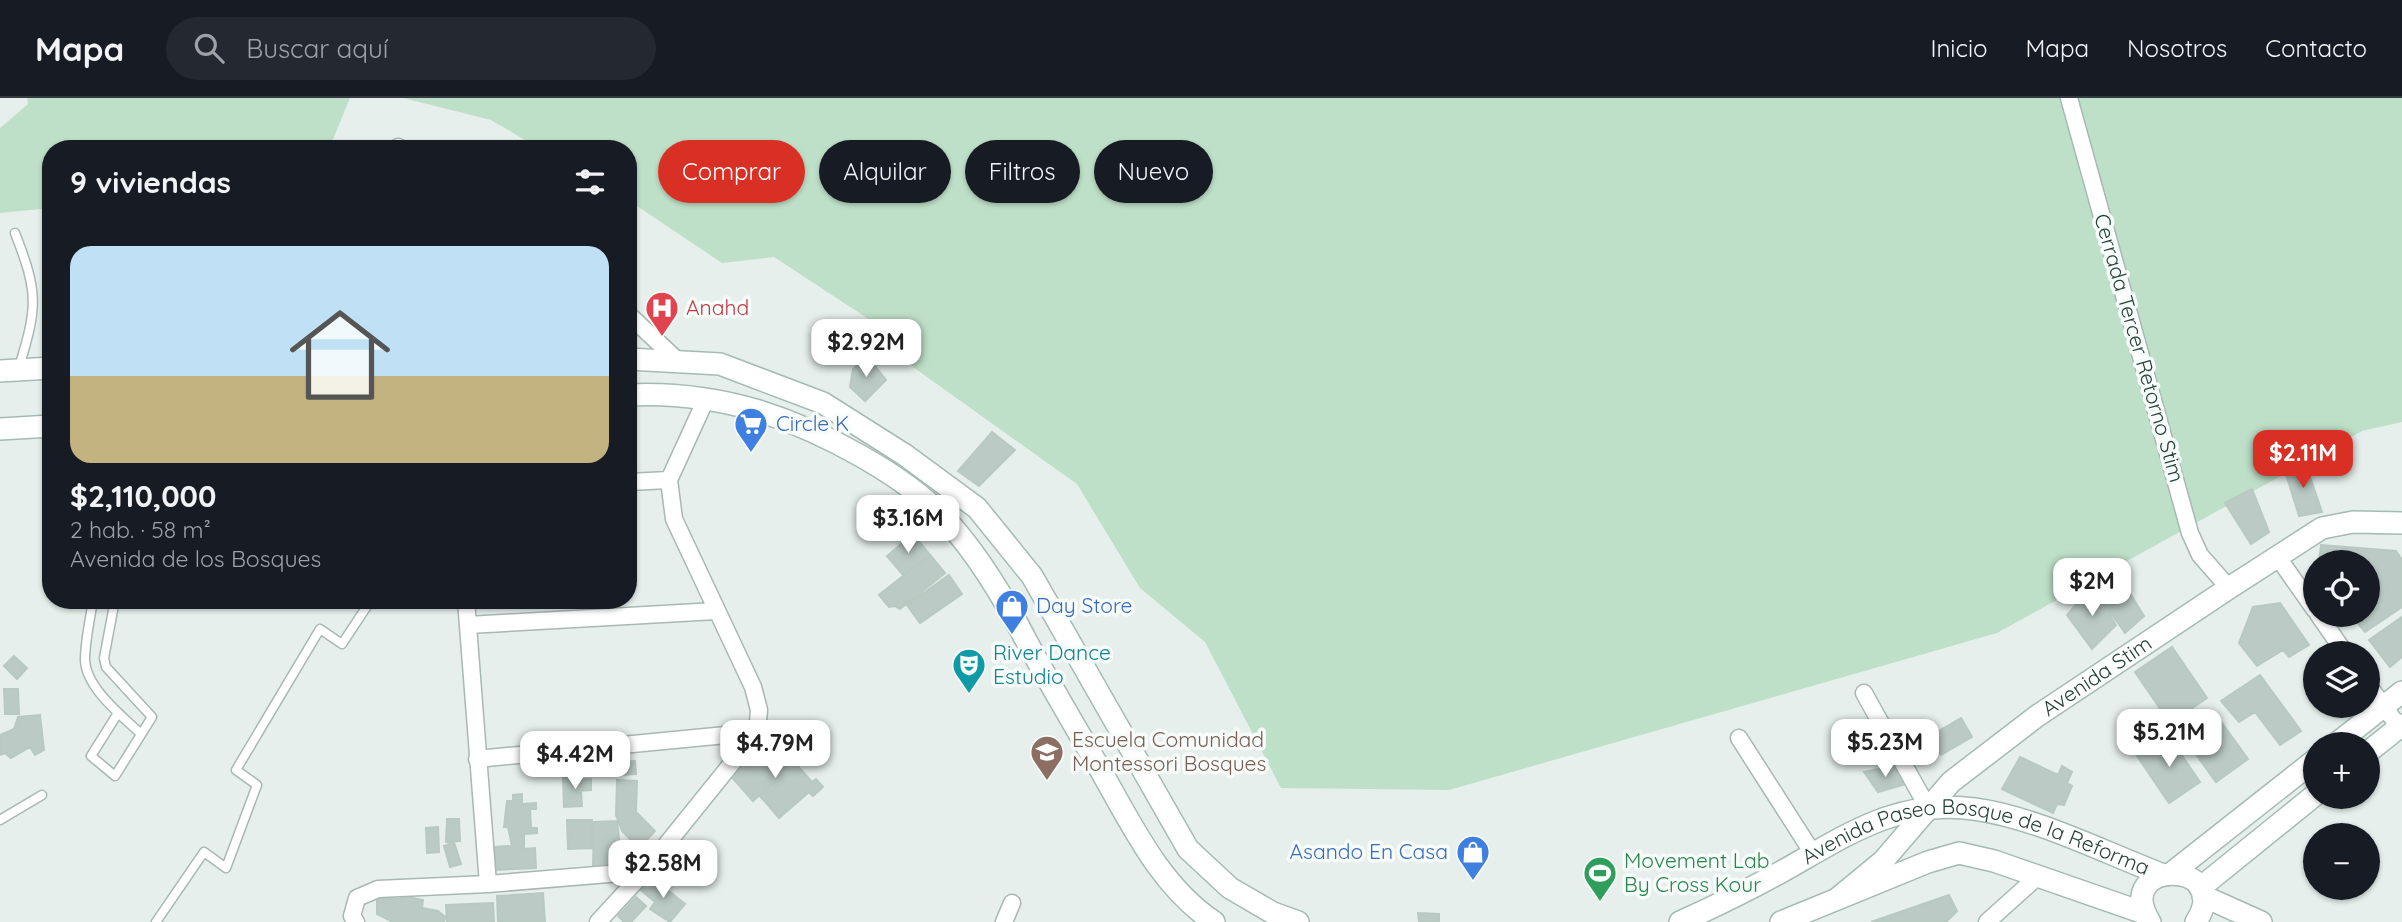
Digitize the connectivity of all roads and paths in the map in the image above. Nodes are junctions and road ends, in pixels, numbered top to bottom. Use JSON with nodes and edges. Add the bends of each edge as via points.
{"nodes":[{"id":1,"x":2069,"y":98,"type":"edge"},
{"id":2,"x":15,"y":233,"type":"dead end"},
{"id":3,"x":637,"y":322,"type":"edge"},
{"id":4,"x":637,"y":359,"type":"edge"},
{"id":5,"x":679,"y":362,"type":"junction"},
{"id":6,"x":42,"y":368,"type":"edge"},
{"id":7,"x":9,"y":370,"type":"edge"},
{"id":8,"x":637,"y":395,"type":"edge"},
{"id":9,"x":706,"y":399,"type":"junction"},
{"id":10,"x":42,"y":427,"type":"edge"},
{"id":11,"x":0,"y":429,"type":"edge"},
{"id":12,"x":669,"y":480,"type":"junction"},
{"id":13,"x":637,"y":482,"type":"edge"},
{"id":14,"x":2402,"y":523,"type":"edge"},
{"id":15,"x":2277,"y":556,"type":"junction"},
{"id":16,"x":1039,"y":588,"type":"junction"},
{"id":17,"x":2229,"y":588,"type":"junction"},
{"id":18,"x":2303,"y":592,"type":"edge"},
{"id":19,"x":1009,"y":607,"type":"junction"},
{"id":20,"x":92,"y":609,"type":"edge"},
{"id":21,"x":114,"y":609,"type":"edge"},
{"id":22,"x":365,"y":609,"type":"edge"},
{"id":23,"x":467,"y":609,"type":"edge"},
{"id":24,"x":716,"y":611,"type":"junction"},
{"id":25,"x":468,"y":625,"type":"junction"},
{"id":26,"x":1062,"y":629,"type":"junction"},
{"id":27,"x":1027,"y":642,"type":"junction"},
{"id":28,"x":2402,"y":692,"type":"edge"},
{"id":29,"x":1864,"y":693,"type":"dead end"},
{"id":30,"x":2380,"y":703,"type":"edge"},
{"id":31,"x":2383,"y":707,"type":"junction"},
{"id":32,"x":118,"y":713,"type":"junction"},
{"id":33,"x":2401,"y":728,"type":"edge"},
{"id":34,"x":757,"y":732,"type":"junction"},
{"id":35,"x":2351,"y":732,"type":"edge"},
{"id":36,"x":141,"y":734,"type":"junction"},
{"id":37,"x":1739,"y":738,"type":"dead end"},
{"id":38,"x":2380,"y":743,"type":"edge"},
{"id":39,"x":477,"y":759,"type":"junction"},
{"id":40,"x":2303,"y":769,"type":"edge"},
{"id":41,"x":42,"y":795,"type":"dead end"},
{"id":42,"x":2303,"y":805,"type":"edge"},
{"id":43,"x":1928,"y":808,"type":"junction"},
{"id":44,"x":0,"y":820,"type":"edge"},
{"id":45,"x":1812,"y":852,"type":"junction"},
{"id":46,"x":645,"y":871,"type":"junction"},
{"id":47,"x":2167,"y":873,"type":"junction"},
{"id":48,"x":2036,"y":878,"type":"junction"},
{"id":49,"x":488,"y":884,"type":"junction"},
{"id":50,"x":2201,"y":892,"type":"junction"},
{"id":51,"x":1838,"y":898,"type":"junction"},
{"id":52,"x":1012,"y":903,"type":"dead end"},
{"id":53,"x":2148,"y":920,"type":"edge"},
{"id":54,"x":156,"y":922,"type":"edge"},
{"id":55,"x":356,"y":922,"type":"edge"},
{"id":56,"x":598,"y":922,"type":"edge"},
{"id":57,"x":1004,"y":922,"type":"edge"},
{"id":58,"x":1214,"y":922,"type":"edge"},
{"id":59,"x":1298,"y":922,"type":"edge"},
{"id":60,"x":1680,"y":922,"type":"edge"},
{"id":61,"x":1781,"y":922,"type":"edge"},
{"id":62,"x":1987,"y":922,"type":"edge"},
{"id":63,"x":2196,"y":922,"type":"edge"},
{"id":64,"x":2261,"y":922,"type":"edge"}],
"edges":[{"from":1,"to":17,"type":"street","name":"Cerrada Tercer Retorno Stim","via":[[2190,533],[2200,555]]},
{"from":2,"to":7,"type":"lane","via":[[32,275],[34,311]]},
{"from":3,"to":5,"type":"street"},
{"from":4,"to":5,"type":"main road"},
{"from":5,"to":16,"type":"main road","via":[[720,364],[823,403],[977,508]]},
{"from":6,"to":7,"type":"main road"},
{"from":8,"to":9,"type":"main road"},
{"from":9,"to":12,"type":"street"},
{"from":9,"to":19,"type":"main road","via":[[798,426],[895,478],[948,521]]},
{"from":10,"to":11,"type":"main road"},
{"from":12,"to":13,"type":"street"},
{"from":12,"to":24,"type":"street","via":[[674,519]]},
{"from":14,"to":15,"type":"main road","name":"Avenida Stim","via":[[2336,524]]},
{"from":15,"to":17,"type":"main road","name":"Avenida Stim"},
{"from":15,"to":18,"type":"street"},
{"from":16,"to":19,"type":"main road","via":[[1038,606],[1031,612]]},
{"from":16,"to":26,"type":"main road"},
{"from":17,"to":43,"type":"main road","name":"Avenida Stim","via":[[2037,716],[1951,782]]},
{"from":19,"to":27,"type":"main road"},
{"from":20,"to":32,"type":"lane","via":[[87,670]]},
{"from":21,"to":36,"type":"lane","via":[[104,658],[110,676],[152,717]]},
{"from":22,"to":54,"type":"lane","via":[[342,644],[320,628],[236,770],[257,785],[226,868],[204,852]]},
{"from":23,"to":25,"type":"street"},
{"from":24,"to":25,"type":"street"},
{"from":24,"to":34,"type":"street","via":[[753,687],[759,710]]},
{"from":25,"to":39,"type":"street"},
{"from":26,"to":27,"type":"main road","via":[[1040,625],[1030,632]]},
{"from":26,"to":59,"type":"main road","via":[[1188,849],[1230,888]]},
{"from":27,"to":58,"type":"main road","via":[[1152,858],[1178,891]]},
{"from":28,"to":31,"type":"main road"},
{"from":29,"to":43,"type":"street"},
{"from":30,"to":31,"type":"street"},
{"from":31,"to":33,"type":"street"},
{"from":31,"to":35,"type":"main road"},
{"from":32,"to":36,"type":"lane"},
{"from":32,"to":36,"type":"lane","via":[[91,756],[115,776]]},
{"from":33,"to":38,"type":"main road"},
{"from":34,"to":39,"type":"street"},
{"from":34,"to":46,"type":"street"},
{"from":37,"to":45,"type":"street"},
{"from":39,"to":49,"type":"street"},
{"from":40,"to":47,"type":"main road"},
{"from":41,"to":44,"type":"lane"},
{"from":42,"to":50,"type":"main road"},
{"from":43,"to":45,"type":"main road","name":"Avenida Paseo Bosque de la Reforma","via":[[1872,822]]},
{"from":43,"to":47,"type":"main road","name":"Avenida Paseo Bosque de la Reforma","via":[[1997,814]]},
{"from":43,"to":51,"type":"main road","name":"Avenida Stim","via":[[1883,861]]},
{"from":45,"to":60,"type":"main road","name":"Avenida Paseo Bosque de la Reforma"},
{"from":46,"to":49,"type":"street"},
{"from":46,"to":56,"type":"street"},
{"from":47,"to":50,"type":"main road","name":"Avenida Paseo Bosque de la Reforma","via":[[2186,875]]},
{"from":47,"to":53,"type":"main road","via":[[2146,887],[2142,904]]},
{"from":48,"to":51,"type":"main road","name":"Avenida Paseo Bosque de la Reforma","via":[[1959,853]]},
{"from":48,"to":53,"type":"main road","name":"Avenida Paseo Bosque de la Reforma"},
{"from":48,"to":62,"type":"street"},
{"from":49,"to":55,"type":"street","via":[[378,889],[357,898],[352,916]]},
{"from":50,"to":63,"type":"main road","via":[[2201,914]]},
{"from":50,"to":64,"type":"main road"},
{"from":51,"to":61,"type":"main road","name":"Avenida Paseo Bosque de la Reforma"},
{"from":52,"to":57,"type":"street"}]}
